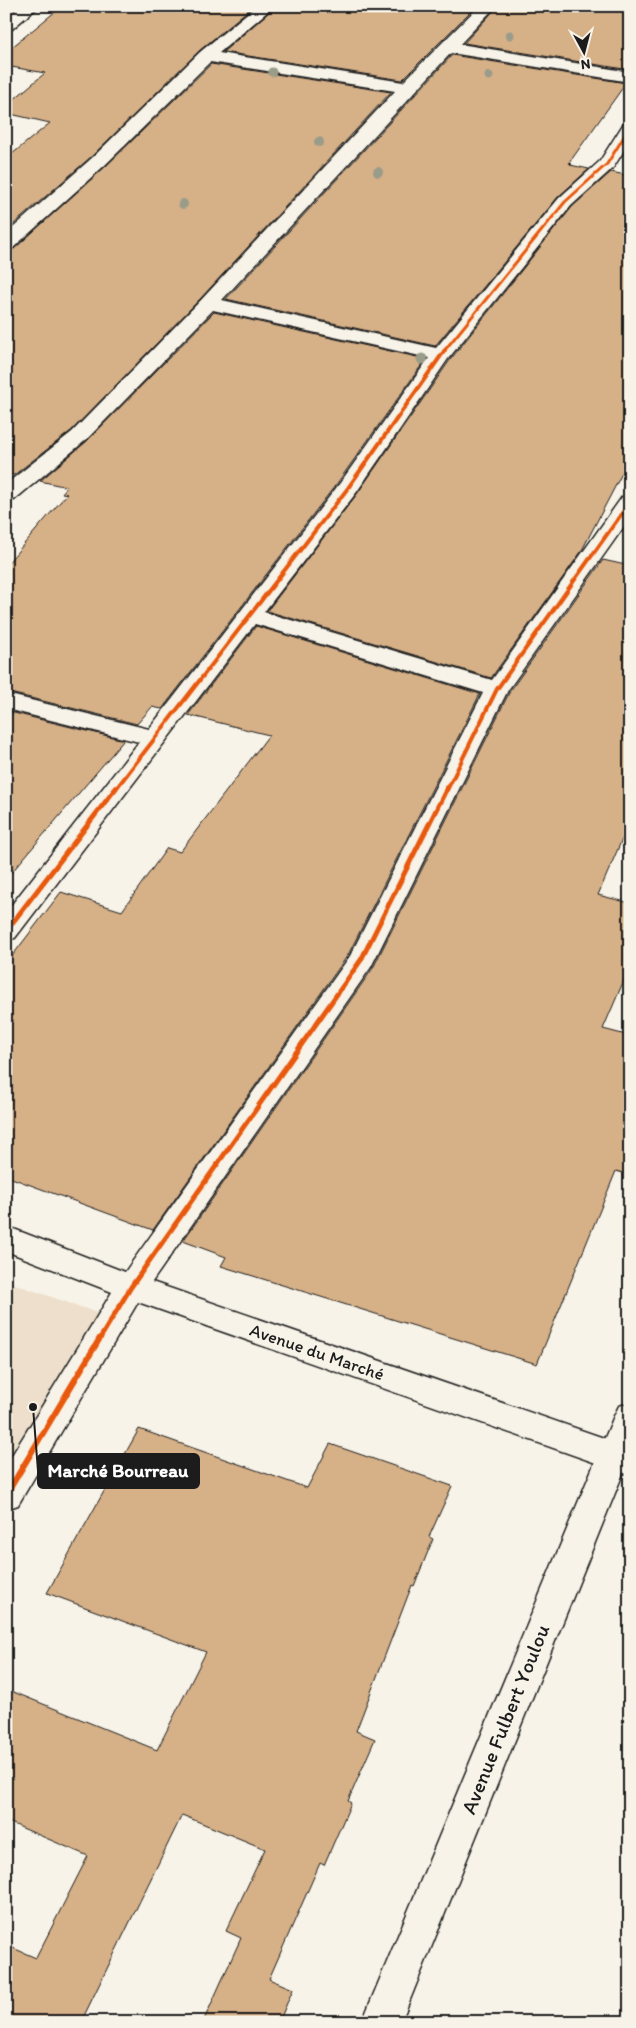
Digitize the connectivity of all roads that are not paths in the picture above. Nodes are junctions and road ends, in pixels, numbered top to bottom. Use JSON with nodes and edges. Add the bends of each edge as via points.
{"nodes":[{"id":1,"x":31,"y":6,"type":"edge"},
{"id":2,"x":266,"y":6,"type":"edge"},
{"id":3,"x":488,"y":6,"type":"edge"},
{"id":4,"x":6,"y":26,"type":"edge"},
{"id":5,"x":447,"y":47,"type":"junction"},
{"id":6,"x":206,"y":56,"type":"junction"},
{"id":7,"x":630,"y":77,"type":"edge"},
{"id":8,"x":407,"y":88,"type":"junction"},
{"id":9,"x":630,"y":127,"type":"edge"},
{"id":10,"x":6,"y":244,"type":"edge"},
{"id":11,"x":209,"y":303,"type":"junction"},
{"id":12,"x":441,"y":355,"type":"junction"},
{"id":13,"x":6,"y":495,"type":"edge"},
{"id":14,"x":630,"y":502,"type":"edge"},
{"id":15,"x":250,"y":615,"type":"junction"},
{"id":16,"x":497,"y":690,"type":"junction"},
{"id":17,"x":6,"y":701,"type":"edge"},
{"id":18,"x":156,"y":738,"type":"junction"},
{"id":19,"x":6,"y":932,"type":"edge"},
{"id":20,"x":6,"y":1238,"type":"edge"},
{"id":21,"x":131,"y":1286,"type":"junction"},
{"id":22,"x":630,"y":1416,"type":"edge"},
{"id":23,"x":621,"y":1458,"type":"edge"},
{"id":24,"x":6,"y":1495,"type":"edge"},
{"id":25,"x":381,"y":2022,"type":"edge"}],
"edges":[{"from":1,"to":4,"type":"street"},
{"from":2,"to":6,"type":"street"},
{"from":3,"to":5,"type":"street"},
{"from":5,"to":7,"type":"street"},
{"from":5,"to":8,"type":"street"},
{"from":6,"to":8,"type":"street"},
{"from":6,"to":10,"type":"street","via":[[99,162]]},
{"from":8,"to":11,"type":"street"},
{"from":9,"to":12,"type":"street","via":[[615,165],[565,202]]},
{"from":11,"to":12,"type":"street"},
{"from":11,"to":13,"type":"street","via":[[79,436]]},
{"from":12,"to":15,"type":"street","via":[[348,488]]},
{"from":14,"to":16,"type":"street"},
{"from":15,"to":16,"type":"street"},
{"from":15,"to":18,"type":"street"},
{"from":16,"to":21,"type":"street","via":[[361,960]]},
{"from":17,"to":18,"type":"street"},
{"from":18,"to":19,"type":"street"},
{"from":20,"to":21,"type":"street","name":"Avenue du Marché"},
{"from":21,"to":23,"type":"street","name":"Avenue du Marché"},
{"from":21,"to":24,"type":"street"},
{"from":22,"to":23,"type":"street","name":"Avenue Fulbert Youlou"},
{"from":23,"to":25,"type":"street","name":"Avenue Fulbert Youlou"}]}
